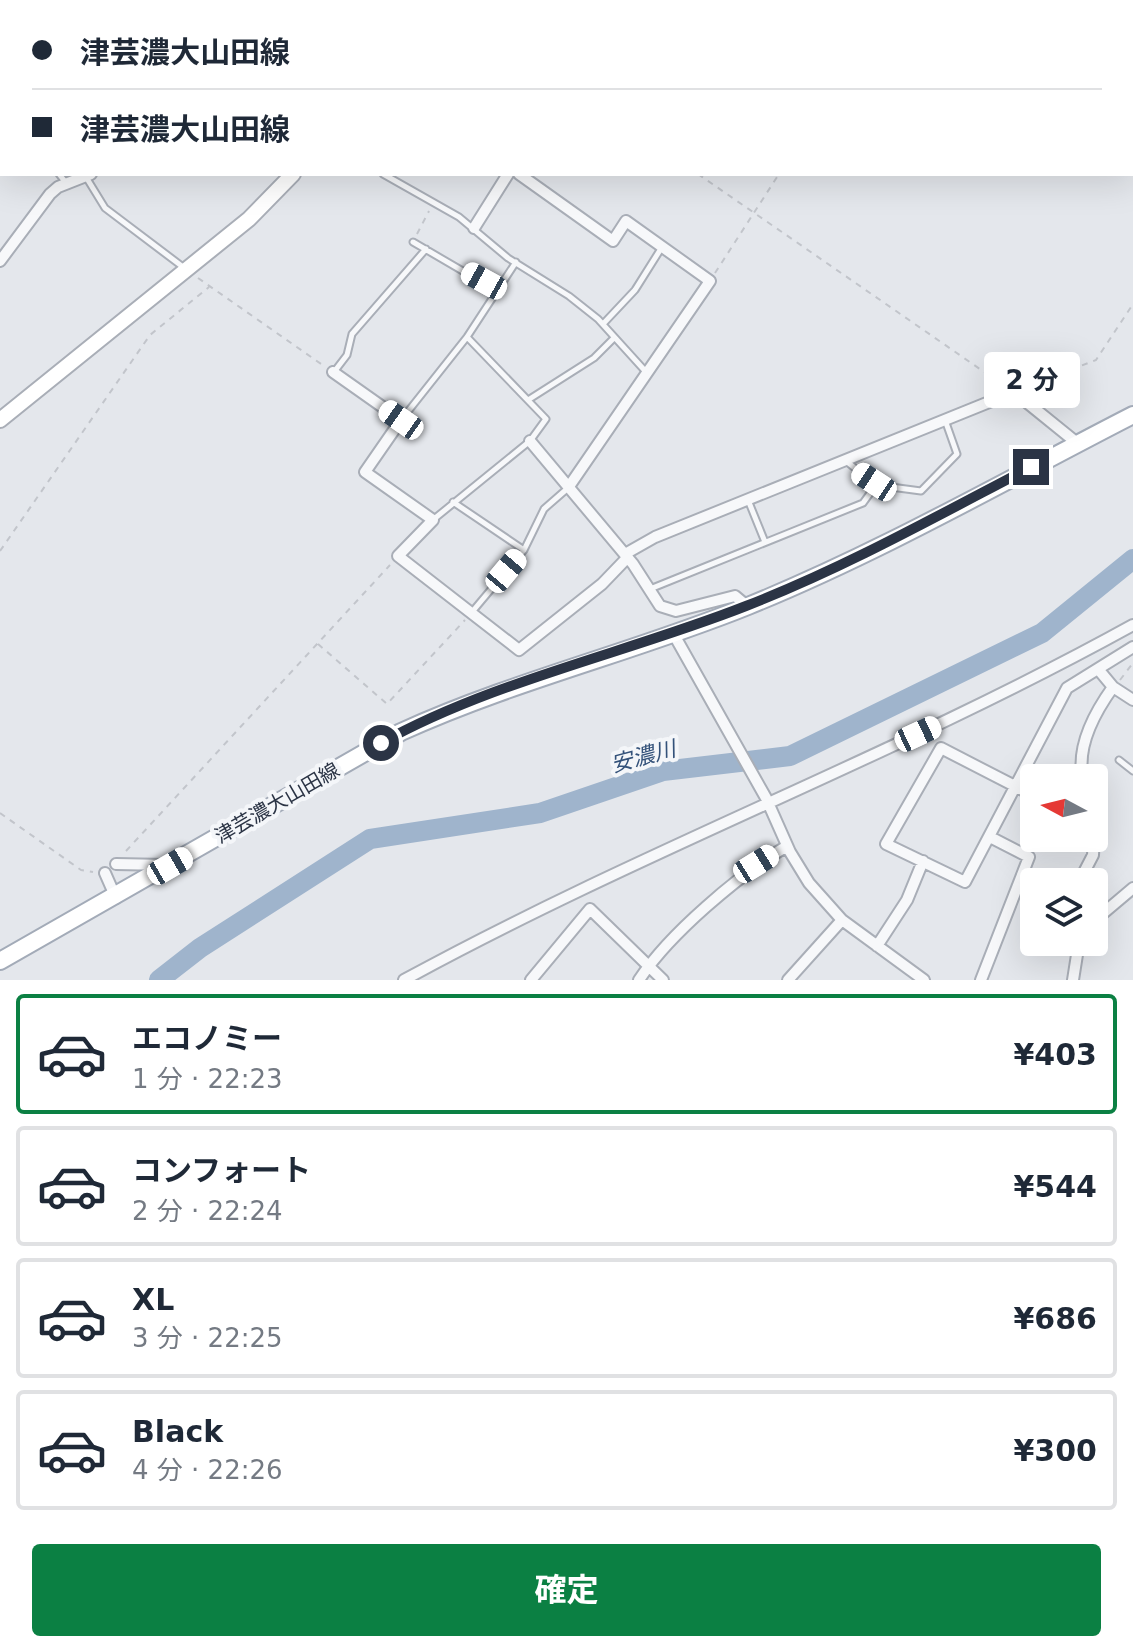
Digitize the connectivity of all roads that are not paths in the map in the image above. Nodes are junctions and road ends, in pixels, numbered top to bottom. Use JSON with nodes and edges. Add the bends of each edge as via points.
{"nodes":[{"id":1,"x":61,"y":176,"type":"edge"},
{"id":2,"x":88,"y":176,"type":"edge"},
{"id":3,"x":291,"y":176,"type":"edge"},
{"id":4,"x":386,"y":176,"type":"edge"},
{"id":5,"x":507,"y":176,"type":"edge"},
{"id":6,"x":522,"y":176,"type":"edge"},
{"id":7,"x":67,"y":184,"type":"junction"},
{"id":8,"x":474,"y":228,"type":"junction"},
{"id":9,"x":413,"y":242,"type":"road end"},
{"id":10,"x":663,"y":246,"type":"junction"},
{"id":11,"x":426,"y":249,"type":"junction"},
{"id":12,"x":2,"y":256,"type":"edge"},
{"id":13,"x":516,"y":262,"type":"junction"},
{"id":14,"x":187,"y":270,"type":"junction"},
{"id":15,"x":497,"y":291,"type":"junction"},
{"id":16,"x":603,"y":324,"type":"junction"},
{"id":17,"x":467,"y":337,"type":"junction"},
{"id":18,"x":614,"y":338,"type":"junction"},
{"id":19,"x":333,"y":372,"type":"joint"},
{"id":20,"x":648,"y":373,"type":"junction"},
{"id":21,"x":528,"y":400,"type":"junction"},
{"id":22,"x":1133,"y":415,"type":"edge"},
{"id":23,"x":0,"y":420,"type":"edge"},
{"id":24,"x":401,"y":420,"type":"junction"},
{"id":25,"x":945,"y":420,"type":"junction"},
{"id":26,"x":530,"y":441,"type":"junction"},
{"id":27,"x":1077,"y":443,"type":"junction"},
{"id":28,"x":845,"y":460,"type":"junction"},
{"id":29,"x":570,"y":485,"type":"junction"},
{"id":30,"x":876,"y":485,"type":"junction"},
{"id":31,"x":748,"y":500,"type":"junction"},
{"id":32,"x":453,"y":502,"type":"junction"},
{"id":33,"x":433,"y":520,"type":"junction"},
{"id":34,"x":765,"y":542,"type":"junction"},
{"id":35,"x":524,"y":550,"type":"junction"},
{"id":36,"x":626,"y":556,"type":"junction"},
{"id":37,"x":649,"y":590,"type":"junction"},
{"id":38,"x":747,"y":606,"type":"junction"},
{"id":39,"x":472,"y":612,"type":"junction"},
{"id":40,"x":1133,"y":625,"type":"edge"},
{"id":41,"x":676,"y":637,"type":"junction"},
{"id":42,"x":1133,"y":647,"type":"edge"},
{"id":43,"x":1098,"y":669,"type":"junction"},
{"id":44,"x":1114,"y":687,"type":"junction"},
{"id":45,"x":1133,"y":700,"type":"edge"},
{"id":46,"x":1119,"y":760,"type":"dead end"},
{"id":47,"x":1081,"y":764,"type":"edge"},
{"id":48,"x":1133,"y":771,"type":"edge"},
{"id":49,"x":1016,"y":786,"type":"junction"},
{"id":50,"x":1020,"y":788,"type":"edge"},
{"id":51,"x":768,"y":801,"type":"junction"},
{"id":52,"x":990,"y":837,"type":"junction"},
{"id":53,"x":787,"y":846,"type":"junction"},
{"id":54,"x":923,"y":861,"type":"junction"},
{"id":55,"x":116,"y":864,"type":"road end"},
{"id":56,"x":170,"y":866,"type":"junction"},
{"id":57,"x":105,"y":873,"type":"road end"},
{"id":58,"x":1133,"y":888,"type":"edge"},
{"id":59,"x":116,"y":898,"type":"junction"},
{"id":60,"x":1108,"y":909,"type":"edge"},
{"id":61,"x":842,"y":920,"type":"junction"},
{"id":62,"x":877,"y":946,"type":"junction"},
{"id":63,"x":1077,"y":956,"type":"edge"},
{"id":64,"x":0,"y":961,"type":"edge"},
{"id":65,"x":648,"y":966,"type":"junction"},
{"id":66,"x":404,"y":980,"type":"edge"},
{"id":67,"x":531,"y":980,"type":"edge"},
{"id":68,"x":639,"y":980,"type":"edge"},
{"id":69,"x":663,"y":980,"type":"edge"},
{"id":70,"x":788,"y":980,"type":"edge"},
{"id":71,"x":924,"y":980,"type":"edge"},
{"id":72,"x":981,"y":980,"type":"edge"},
{"id":73,"x":1073,"y":980,"type":"edge"}],
"edges":[{"from":1,"to":7,"type":"lane"},
{"from":2,"to":7,"type":"street"},
{"from":2,"to":14,"type":"lane","via":[[89,188],[105,208]]},
{"from":3,"to":14,"type":"street"},
{"from":4,"to":8,"type":"lane"},
{"from":5,"to":8,"type":"street"},
{"from":6,"to":10,"type":"street","via":[[613,241],[626,221]]},
{"from":7,"to":12,"type":"street","via":[[50,194]]},
{"from":8,"to":13,"type":"lane"},
{"from":9,"to":11,"type":"lane"},
{"from":10,"to":16,"type":"lane","via":[[635,290]]},
{"from":10,"to":20,"type":"street","via":[[710,281]]},
{"from":11,"to":15,"type":"lane"},
{"from":11,"to":19,"type":"lane","via":[[352,334],[347,355]]},
{"from":13,"to":15,"type":"lane"},
{"from":13,"to":16,"type":"lane"},
{"from":14,"to":23,"type":"street"},
{"from":15,"to":17,"type":"lane"},
{"from":16,"to":18,"type":"lane"},
{"from":17,"to":21,"type":"lane"},
{"from":17,"to":24,"type":"lane"},
{"from":18,"to":20,"type":"lane"},
{"from":18,"to":21,"type":"lane","via":[[594,358]]},
{"from":19,"to":24,"type":"street"},
{"from":20,"to":29,"type":"street"},
{"from":21,"to":26,"type":"lane","via":[[546,419]]},
{"from":22,"to":27,"type":"main road","name":"津芸濃大山田線"},
{"from":24,"to":33,"type":"street","via":[[365,472]]},
{"from":25,"to":27,"type":"street","via":[[1014,392]]},
{"from":25,"to":28,"type":"street"},
{"from":25,"to":30,"type":"lane","via":[[957,454],[924,489]]},
{"from":26,"to":29,"type":"street"},
{"from":26,"to":32,"type":"lane"},
{"from":27,"to":38,"type":"main road","name":"津芸濃大山田線","via":[[895,538]]},
{"from":28,"to":30,"type":"lane"},
{"from":28,"to":31,"type":"street"},
{"from":29,"to":35,"type":"lane","via":[[544,509]]},
{"from":29,"to":36,"type":"street"},
{"from":30,"to":34,"type":"lane","via":[[863,503]]},
{"from":31,"to":34,"type":"lane"},
{"from":31,"to":36,"type":"street","via":[[655,537]]},
{"from":32,"to":33,"type":"lane"},
{"from":32,"to":35,"type":"lane"},
{"from":33,"to":39,"type":"street","via":[[398,556]]},
{"from":34,"to":37,"type":"lane"},
{"from":35,"to":39,"type":"lane"},
{"from":36,"to":37,"type":"street"},
{"from":36,"to":39,"type":"street","via":[[602,584],[519,650]]},
{"from":37,"to":38,"type":"street","via":[[667,610],[735,596]]},
{"from":38,"to":41,"type":"main road","name":"津芸濃大山田線"},
{"from":40,"to":51,"type":"street","via":[[986,702]]},
{"from":41,"to":51,"type":"street"},
{"from":41,"to":56,"type":"main road","name":"津芸濃大山田線","via":[[476,701],[401,732]]},
{"from":42,"to":43,"type":"street"},
{"from":43,"to":44,"type":"street"},
{"from":43,"to":49,"type":"street","via":[[1067,688]]},
{"from":44,"to":45,"type":"street"},
{"from":44,"to":47,"type":"street","via":[[1094,717]]},
{"from":46,"to":48,"type":"lane"},
{"from":49,"to":50,"type":"street"},
{"from":49,"to":52,"type":"street"},
{"from":49,"to":54,"type":"street","via":[[941,748],[886,844]]},
{"from":51,"to":53,"type":"street"},
{"from":51,"to":66,"type":"street","via":[[536,910]]},
{"from":52,"to":54,"type":"street","via":[[965,882]]},
{"from":52,"to":72,"type":"street","via":[[1029,857]]},
{"from":53,"to":61,"type":"street","via":[[809,883]]},
{"from":53,"to":65,"type":"street","via":[[736,882]]},
{"from":54,"to":62,"type":"street","via":[[907,900]]},
{"from":55,"to":56,"type":"street"},
{"from":56,"to":59,"type":"main road","name":"津芸濃大山田線"},
{"from":57,"to":59,"type":"street"},
{"from":58,"to":60,"type":"street"},
{"from":59,"to":64,"type":"main road","name":"津芸濃大山田線"},
{"from":61,"to":62,"type":"street"},
{"from":61,"to":70,"type":"street"},
{"from":62,"to":71,"type":"street"},
{"from":63,"to":73,"type":"street"},
{"from":65,"to":67,"type":"street","via":[[590,909]]},
{"from":65,"to":68,"type":"street"},
{"from":65,"to":69,"type":"street"}]}
